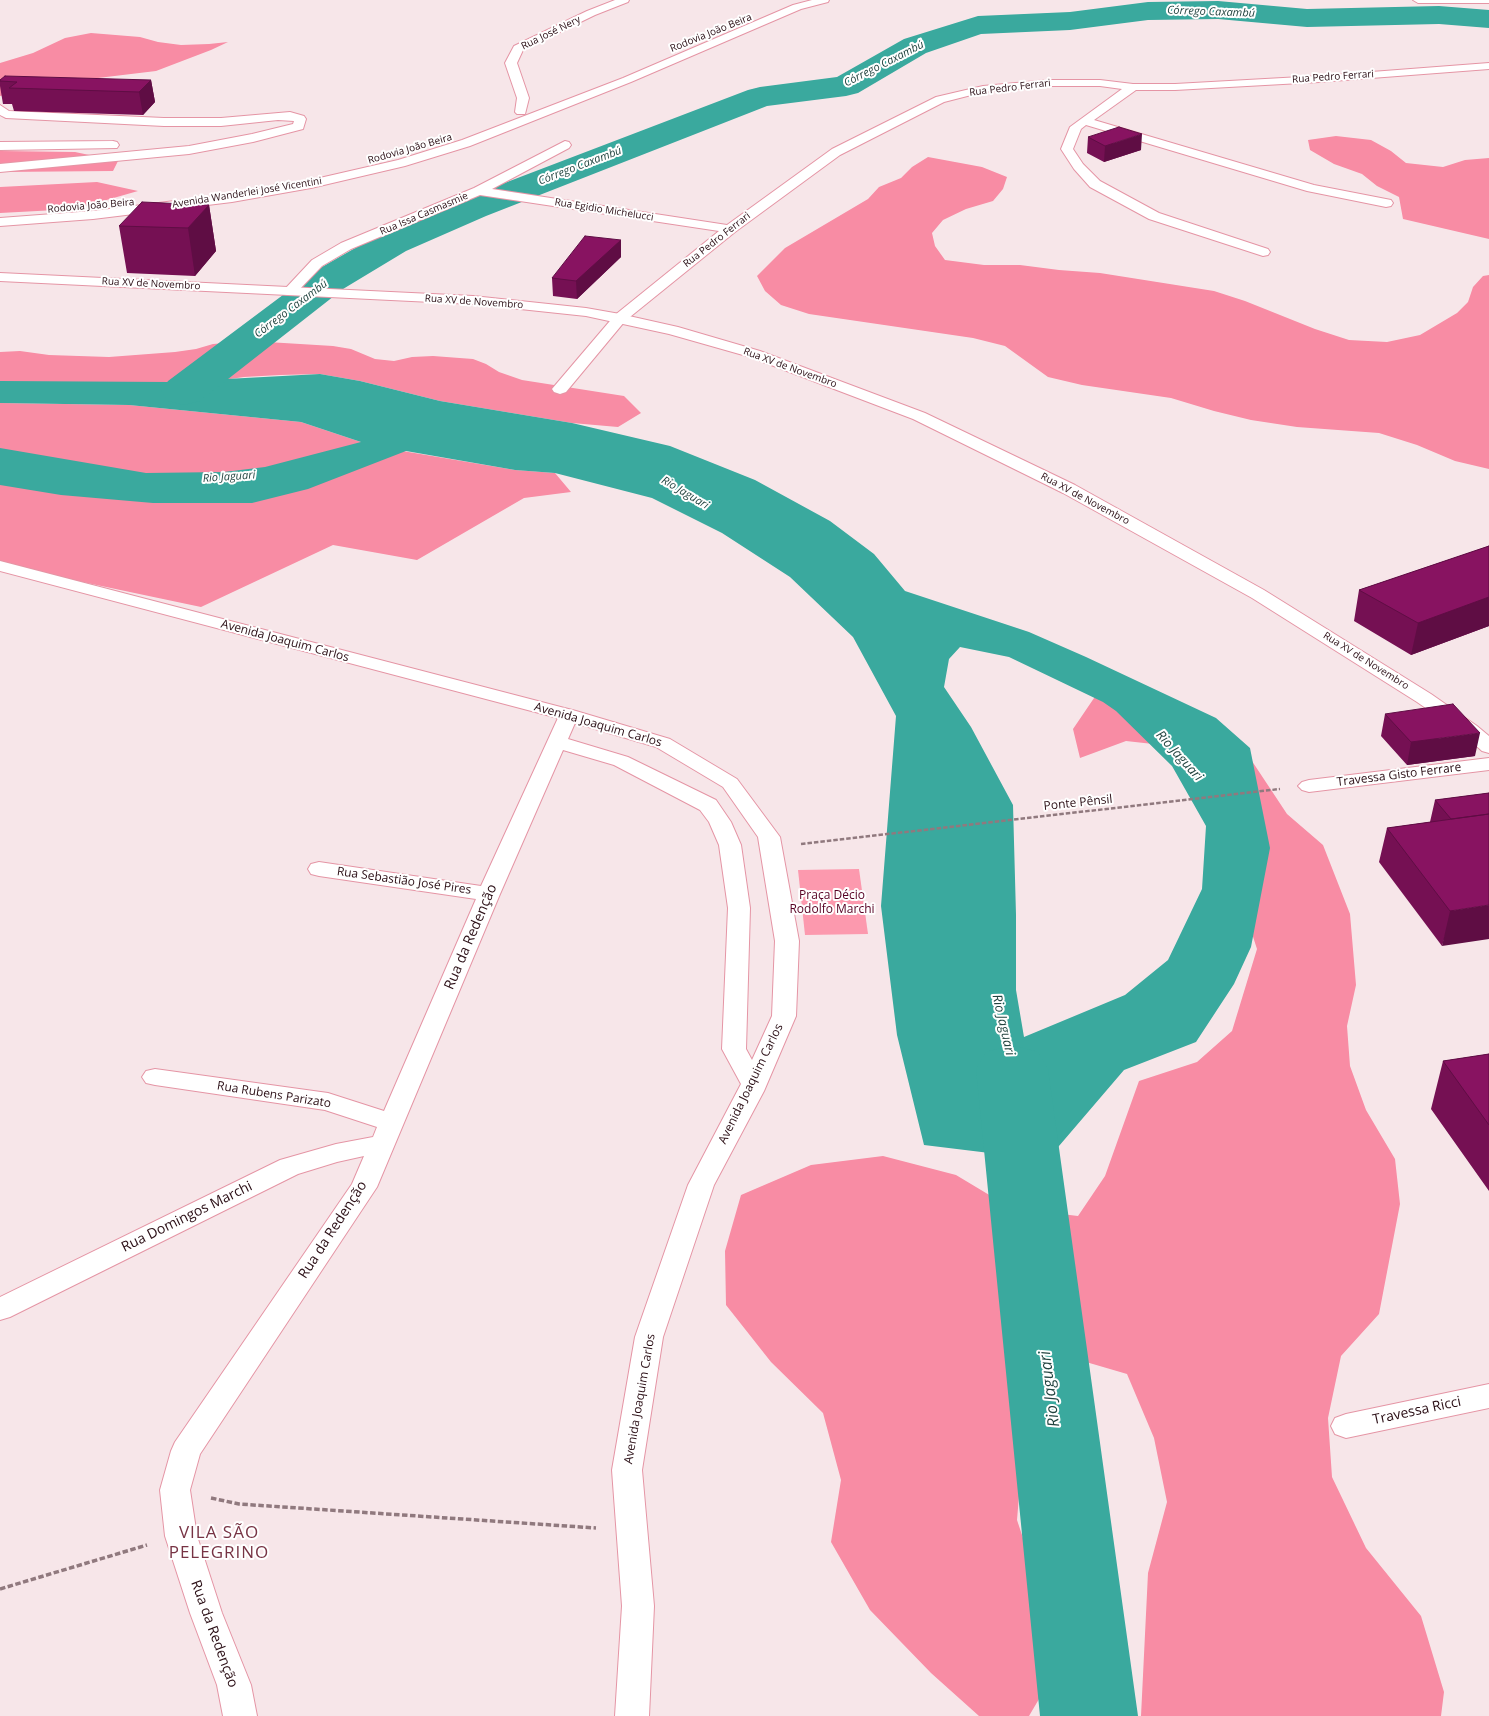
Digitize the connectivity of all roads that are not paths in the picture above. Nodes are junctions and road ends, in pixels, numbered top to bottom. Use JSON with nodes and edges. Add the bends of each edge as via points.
{"nodes":[{"id":1,"x":624,"y":0,"type":"edge"},
{"id":2,"x":797,"y":0,"type":"edge"},
{"id":3,"x":824,"y":0,"type":"edge"},
{"id":4,"x":1418,"y":0,"type":"edge"},
{"id":5,"x":1489,"y":0,"type":"edge"},
{"id":6,"x":653,"y":56,"type":"dead end"},
{"id":7,"x":1489,"y":66,"type":"edge"},
{"id":8,"x":581,"y":86,"type":"dead end"},
{"id":9,"x":1133,"y":87,"type":"junction"},
{"id":10,"x":0,"y":109,"type":"edge"},
{"id":11,"x":521,"y":112,"type":"junction"},
{"id":12,"x":1085,"y":121,"type":"junction"},
{"id":13,"x":466,"y":143,"type":"joint"},
{"id":14,"x":0,"y":146,"type":"edge"},
{"id":15,"x":565,"y":146,"type":"dead end"},
{"id":16,"x":189,"y":150,"type":"junction"},
{"id":17,"x":0,"y":168,"type":"edge"},
{"id":18,"x":485,"y":191,"type":"junction"},
{"id":19,"x":1386,"y":203,"type":"dead end"},
{"id":20,"x":0,"y":212,"type":"edge"},
{"id":21,"x":0,"y":222,"type":"edge"},
{"id":22,"x":730,"y":229,"type":"junction"},
{"id":23,"x":1263,"y":252,"type":"dead end"},
{"id":24,"x":0,"y":277,"type":"edge"},
{"id":25,"x":293,"y":291,"type":"junction"},
{"id":26,"x":620,"y":318,"type":"junction"},
{"id":27,"x":560,"y":389,"type":"dead end"},
{"id":28,"x":0,"y":566,"type":"edge"},
{"id":29,"x":569,"y":715,"type":"junction"},
{"id":30,"x":557,"y":742,"type":"junction"},
{"id":31,"x":1489,"y":747,"type":"edge"},
{"id":32,"x":1489,"y":764,"type":"edge"},
{"id":33,"x":1309,"y":786,"type":"road end"},
{"id":34,"x":320,"y":869,"type":"dead end"},
{"id":35,"x":489,"y":894,"type":"junction"},
{"id":36,"x":155,"y":1077,"type":"dead end"},
{"id":37,"x":754,"y":1084,"type":"junction"},
{"id":38,"x":386,"y":1134,"type":"junction"},
{"id":39,"x":0,"y":1309,"type":"edge"},
{"id":40,"x":1489,"y":1396,"type":"edge"},
{"id":41,"x":1346,"y":1426,"type":"dead end"},
{"id":42,"x":240,"y":1716,"type":"edge"},
{"id":43,"x":632,"y":1716,"type":"edge"}],
"edges":[{"from":1,"to":11,"type":"street","name":"Rua José Nery","via":[[518,48],[511,63],[523,98]]},
{"from":2,"to":6,"type":"street","name":"Rodovia João Beira"},
{"from":3,"to":13,"type":"street","name":"Rodovia João Beira","via":[[796,7],[627,80]]},
{"from":4,"to":5,"type":"street"},
{"from":7,"to":9,"type":"street","name":"Rua Pedro Ferrari","via":[[1219,85]]},
{"from":8,"to":11,"type":"street","name":"Rodovia João Beira"},
{"from":9,"to":12,"type":"street"},
{"from":9,"to":22,"type":"street","name":"Rua Pedro Ferrari","via":[[1100,83],[1049,82],[983,89],[940,99],[836,152]]},
{"from":10,"to":16,"type":"street","via":[[6,114],[164,122],[220,122],[278,116],[300,119],[299,126]]},
{"from":11,"to":20,"type":"street","name":"Rodovia João Beira","via":[[447,139],[380,159],[291,179],[128,202]]},
{"from":12,"to":19,"type":"street","via":[[1312,188]]},
{"from":12,"to":23,"type":"street","via":[[1076,128],[1067,149],[1078,166],[1095,184],[1154,216]]},
{"from":13,"to":21,"type":"street","name":"Avenida Wanderlei José Vicentini","via":[[394,165],[311,184],[232,198],[129,211]]},
{"from":14,"to":16,"type":"street","via":[[156,145]]},
{"from":15,"to":18,"type":"street","name":"Rua Issa Casmasmie"},
{"from":16,"to":17,"type":"street"},
{"from":18,"to":22,"type":"street","name":"Rua Egidio Michelucci"},
{"from":18,"to":25,"type":"street","name":"Rua Issa Casmasmie","via":[[346,246],[317,263]]},
{"from":22,"to":26,"type":"street","name":"Rua Pedro Ferrari"},
{"from":24,"to":25,"type":"street","name":"Rua XV de Novembro"},
{"from":25,"to":26,"type":"street","name":"Rua XV de Novembro","via":[[473,300]]},
{"from":26,"to":27,"type":"street","name":"Rua Pedro Ferrari"},
{"from":26,"to":31,"type":"street","name":"Rua XV de Novembro","via":[[673,330],[755,354],[912,413],[1069,489],[1258,594],[1424,698],[1470,730]]},
{"from":28,"to":29,"type":"street","name":"Avenida Joaquim Carlos"},
{"from":29,"to":30,"type":"street","name":"Rua da Redenção"},
{"from":29,"to":37,"type":"street","name":"Avenida Joaquim Carlos","via":[[664,743],[730,783],[769,837],[787,941],[784,1016]]},
{"from":30,"to":35,"type":"street","name":"Rua da Redenção"},
{"from":30,"to":37,"type":"street","via":[[620,761],[708,805],[720,822],[730,845],[739,908],[734,1049]]},
{"from":32,"to":33,"type":"street","name":"Travessa Gisto Ferrare"},
{"from":34,"to":35,"type":"street","name":"Rua Sebastião José Pires"},
{"from":35,"to":38,"type":"street","name":"Rua da Redenção"},
{"from":36,"to":38,"type":"street","name":"Rua Rubens Parizato","via":[[328,1102]]},
{"from":37,"to":43,"type":"street","name":"Avenida Joaquim Carlos","via":[[701,1185],[649,1337],[628,1470],[638,1606]]},
{"from":38,"to":39,"type":"street","name":"Rua Domingos Marchi","via":[[289,1167]]},
{"from":38,"to":42,"type":"street","name":"Rua da Redenção","via":[[364,1187],[186,1451],[175,1490],[181,1536],[206,1613],[234,1685]]},
{"from":40,"to":41,"type":"street","name":"Travessa Ricci"}]}
